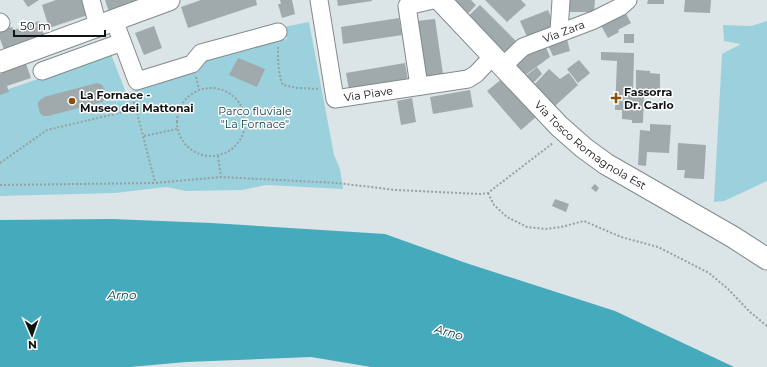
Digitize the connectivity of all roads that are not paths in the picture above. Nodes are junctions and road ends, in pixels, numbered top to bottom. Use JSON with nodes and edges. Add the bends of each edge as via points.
{"nodes":[{"id":1,"x":91,"y":0,"type":"edge"},
{"id":2,"x":169,"y":0,"type":"edge"},
{"id":3,"x":319,"y":0,"type":"edge"},
{"id":4,"x":433,"y":0,"type":"edge"},
{"id":5,"x":561,"y":0,"type":"edge"},
{"id":6,"x":628,"y":0,"type":"edge"},
{"id":7,"x":447,"y":4,"type":"edge"},
{"id":8,"x":106,"y":23,"type":"junction"},
{"id":9,"x":278,"y":32,"type":"road end"},
{"id":10,"x":559,"y":32,"type":"junction"},
{"id":11,"x":122,"y":42,"type":"junction"},
{"id":12,"x":498,"y":61,"type":"junction"},
{"id":13,"x":0,"y":62,"type":"edge"},
{"id":14,"x":42,"y":71,"type":"dead end"},
{"id":15,"x":419,"y":86,"type":"junction"},
{"id":16,"x":767,"y":259,"type":"edge"}],
"edges":[{"from":1,"to":8,"type":"street"},
{"from":2,"to":8,"type":"main road"},
{"from":3,"to":15,"type":"street","name":"Via Piave","via":[[335,99]]},
{"from":4,"to":15,"type":"street","via":[[407,6]]},
{"from":5,"to":10,"type":"street"},
{"from":6,"to":10,"type":"street","name":"Via Zara","via":[[594,20]]},
{"from":7,"to":12,"type":"main road","name":"Via Tosco Romagnola Est"},
{"from":8,"to":11,"type":"street"},
{"from":8,"to":13,"type":"main road"},
{"from":9,"to":11,"type":"street","via":[[201,53],[192,64],[137,81]]},
{"from":10,"to":12,"type":"street","name":"Via Zara"},
{"from":11,"to":14,"type":"street"},
{"from":12,"to":15,"type":"street","name":"Via Piave","via":[[468,79]]},
{"from":12,"to":16,"type":"main road","name":"Via Tosco Romagnola Est","via":[[559,126],[584,148],[606,164]]}]}
